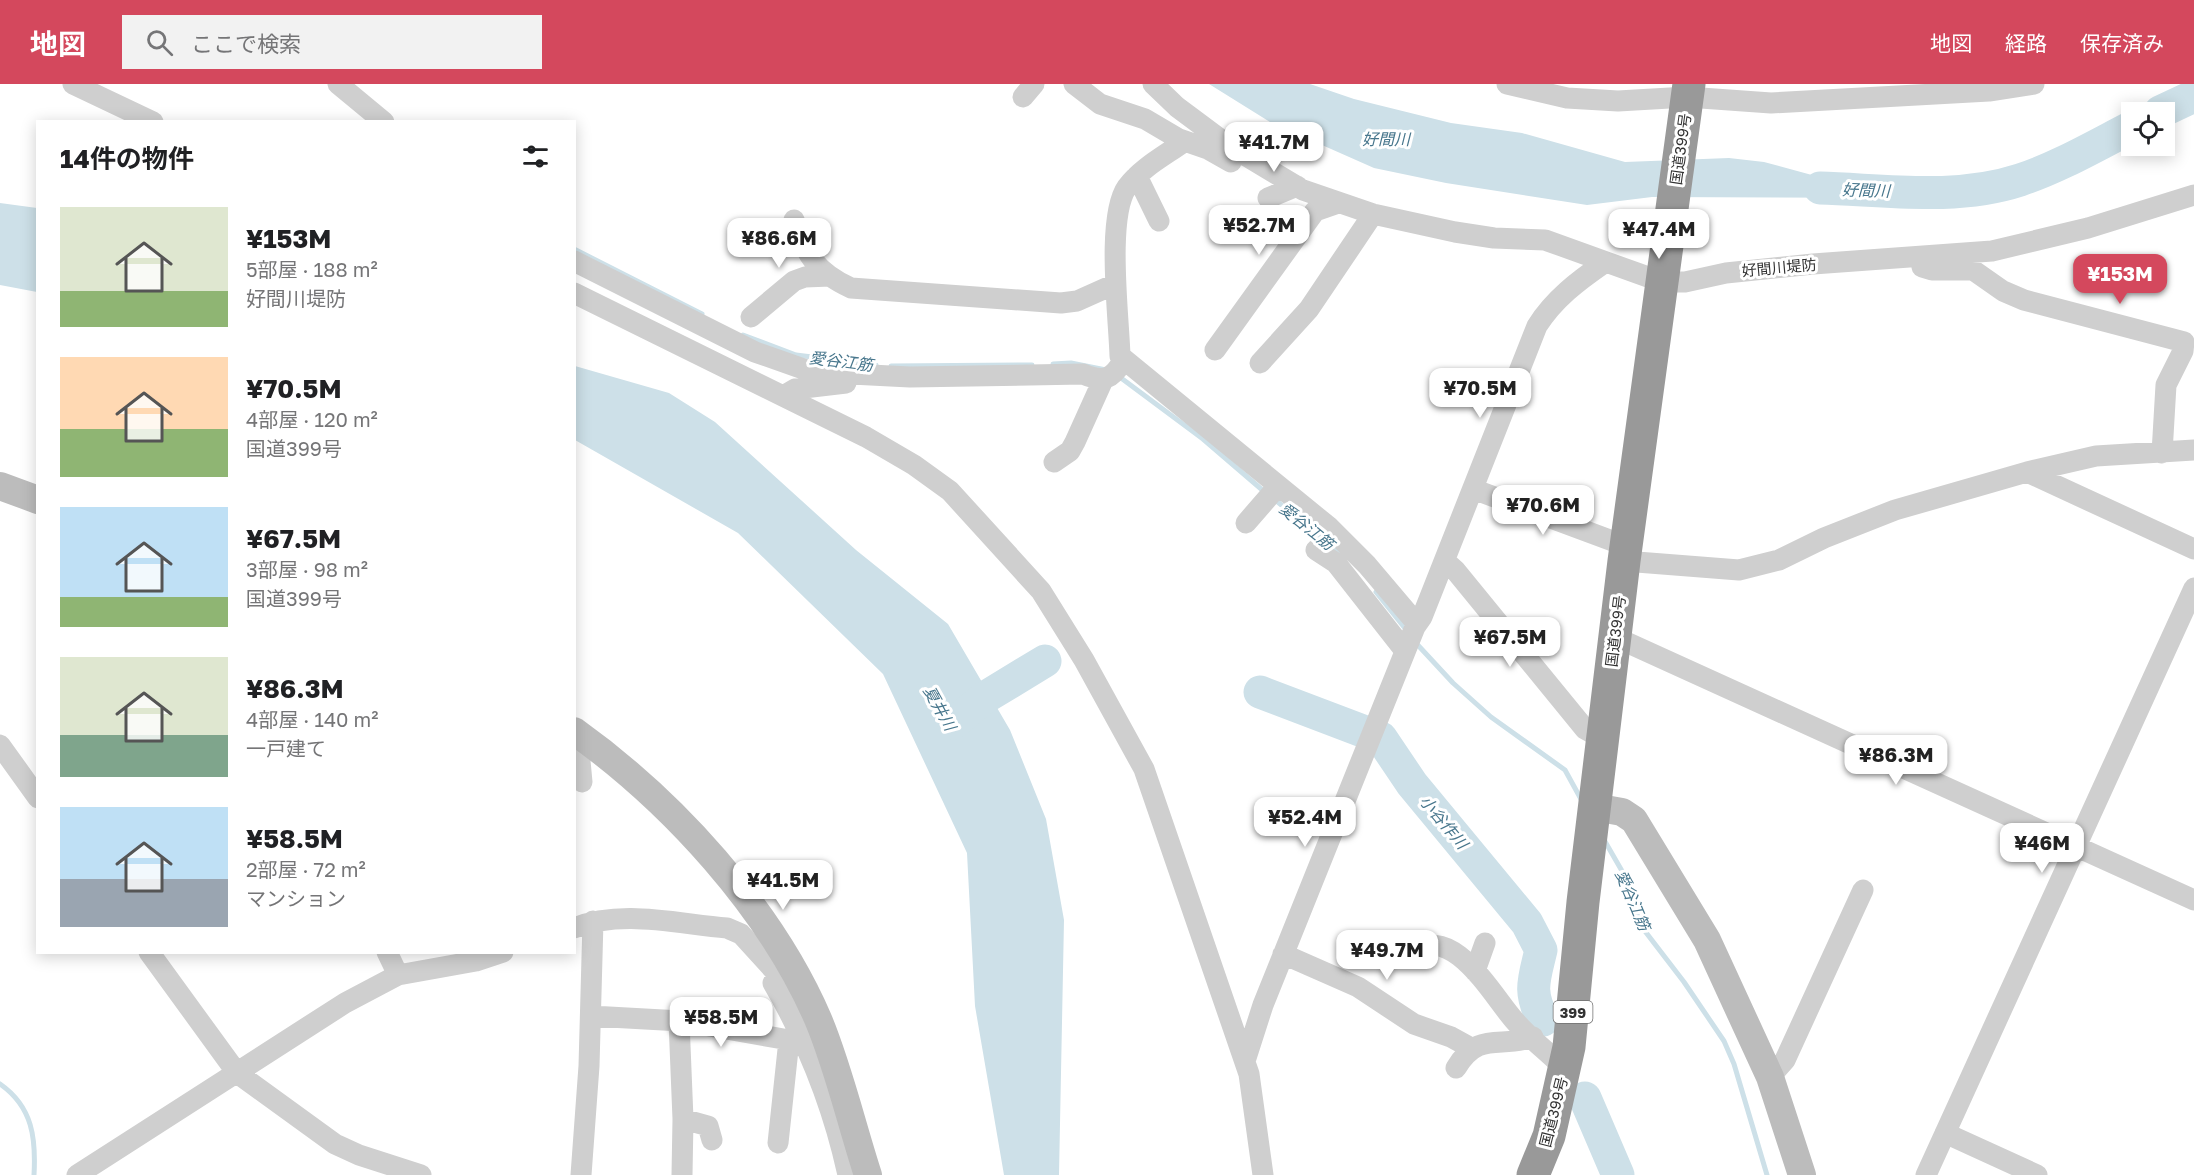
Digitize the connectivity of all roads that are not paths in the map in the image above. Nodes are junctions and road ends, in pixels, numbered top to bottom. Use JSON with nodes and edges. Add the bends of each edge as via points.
{"nodes":[{"id":1,"x":72,"y":84,"type":"edge"},
{"id":2,"x":338,"y":84,"type":"edge"},
{"id":3,"x":1074,"y":84,"type":"edge"},
{"id":4,"x":1154,"y":84,"type":"edge"},
{"id":5,"x":1507,"y":84,"type":"edge"},
{"id":6,"x":2034,"y":84,"type":"edge"},
{"id":7,"x":1992,"y":87,"type":"edge"},
{"id":8,"x":1534,"y":88,"type":"edge"},
{"id":9,"x":1827,"y":92,"type":"edge"},
{"id":10,"x":1774,"y":93,"type":"edge"},
{"id":11,"x":1687,"y":96,"type":"edge"},
{"id":12,"x":149,"y":120,"type":"edge"},
{"id":13,"x":382,"y":120,"type":"edge"},
{"id":14,"x":1185,"y":141,"type":"junction"},
{"id":15,"x":1269,"y":171,"type":"junction"},
{"id":16,"x":1137,"y":176,"type":"junction"},
{"id":17,"x":1297,"y":186,"type":"junction"},
{"id":18,"x":2194,"y":195,"type":"edge"},
{"id":19,"x":1268,"y":198,"type":"dead end"},
{"id":20,"x":1338,"y":202,"type":"junction"},
{"id":21,"x":1373,"y":214,"type":"junction"},
{"id":22,"x":794,"y":220,"type":"dead end"},
{"id":23,"x":1159,"y":221,"type":"dead end"},
{"id":24,"x":1903,"y":258,"type":"junction"},
{"id":25,"x":576,"y":262,"type":"edge"},
{"id":26,"x":1604,"y":263,"type":"junction"},
{"id":27,"x":830,"y":276,"type":"junction"},
{"id":28,"x":1662,"y":282,"type":"junction"},
{"id":29,"x":1115,"y":284,"type":"junction"},
{"id":30,"x":576,"y":293,"type":"edge"},
{"id":31,"x":751,"y":317,"type":"dead end"},
{"id":32,"x":1215,"y":350,"type":"dead end"},
{"id":33,"x":1123,"y":361,"type":"junction"},
{"id":34,"x":1260,"y":363,"type":"dead end"},
{"id":35,"x":863,"y":376,"type":"junction"},
{"id":36,"x":1103,"y":380,"type":"junction"},
{"id":37,"x":783,"y":396,"type":"junction"},
{"id":38,"x":2194,"y":450,"type":"edge"},
{"id":39,"x":2162,"y":453,"type":"junction"},
{"id":40,"x":1054,"y":462,"type":"dead end"},
{"id":41,"x":2027,"y":472,"type":"junction"},
{"id":42,"x":0,"y":486,"type":"edge"},
{"id":43,"x":1473,"y":489,"type":"junction"},
{"id":44,"x":1271,"y":494,"type":"junction"},
{"id":45,"x":36,"y":500,"type":"edge"},
{"id":46,"x":1246,"y":523,"type":"dead end"},
{"id":47,"x":2194,"y":549,"type":"edge"},
{"id":48,"x":1316,"y":550,"type":"dead end"},
{"id":49,"x":1625,"y":553,"type":"junction"},
{"id":50,"x":1445,"y":561,"type":"junction"},
{"id":51,"x":2194,"y":588,"type":"edge"},
{"id":52,"x":1416,"y":626,"type":"junction"},
{"id":53,"x":1615,"y":637,"type":"junction"},
{"id":54,"x":1405,"y":651,"type":"junction"},
{"id":55,"x":576,"y":732,"type":"edge"},
{"id":56,"x":1602,"y":739,"type":"junction"},
{"id":57,"x":0,"y":745,"type":"edge"},
{"id":58,"x":576,"y":749,"type":"edge"},
{"id":59,"x":582,"y":782,"type":"dead end"},
{"id":60,"x":36,"y":795,"type":"edge"},
{"id":61,"x":1594,"y":807,"type":"junction"},
{"id":62,"x":2076,"y":846,"type":"junction"},
{"id":63,"x":1863,"y":890,"type":"dead end"},
{"id":64,"x":2194,"y":900,"type":"edge"},
{"id":65,"x":584,"y":925,"type":"edge"},
{"id":66,"x":1485,"y":943,"type":"dead end"},
{"id":67,"x":758,"y":953,"type":"junction"},
{"id":68,"x":150,"y":954,"type":"edge"},
{"id":69,"x":388,"y":954,"type":"edge"},
{"id":70,"x":497,"y":954,"type":"edge"},
{"id":71,"x":1284,"y":954,"type":"junction"},
{"id":72,"x":1412,"y":954,"type":"dead end"},
{"id":73,"x":1475,"y":971,"type":"junction"},
{"id":74,"x":398,"y":975,"type":"junction"},
{"id":75,"x":591,"y":1016,"type":"junction"},
{"id":76,"x":818,"y":1020,"type":"junction"},
{"id":77,"x":679,"y":1021,"type":"junction"},
{"id":78,"x":1533,"y":1037,"type":"junction"},
{"id":79,"x":1471,"y":1048,"type":"junction"},
{"id":80,"x":1245,"y":1061,"type":"junction"},
{"id":81,"x":1456,"y":1068,"type":"dead end"},
{"id":82,"x":1564,"y":1068,"type":"junction"},
{"id":83,"x":237,"y":1073,"type":"junction"},
{"id":84,"x":1770,"y":1077,"type":"junction"},
{"id":85,"x":683,"y":1119,"type":"junction"},
{"id":86,"x":1945,"y":1133,"type":"junction"},
{"id":87,"x":712,"y":1140,"type":"dead end"},
{"id":88,"x":778,"y":1143,"type":"dead end"},
{"id":89,"x":361,"y":1165,"type":"edge"},
{"id":90,"x":77,"y":1175,"type":"edge"},
{"id":91,"x":421,"y":1175,"type":"edge"},
{"id":92,"x":581,"y":1175,"type":"edge"},
{"id":93,"x":682,"y":1175,"type":"edge"},
{"id":94,"x":848,"y":1175,"type":"edge"},
{"id":95,"x":868,"y":1175,"type":"edge"},
{"id":96,"x":1263,"y":1175,"type":"edge"},
{"id":97,"x":1533,"y":1175,"type":"edge"},
{"id":98,"x":1802,"y":1175,"type":"edge"},
{"id":99,"x":1926,"y":1175,"type":"edge"},
{"id":100,"x":2037,"y":1175,"type":"edge"}],
"edges":[{"from":1,"to":12,"type":"street"},
{"from":2,"to":13,"type":"street"},
{"from":3,"to":14,"type":"street","via":[[1100,104],[1145,119]]},
{"from":4,"to":15,"type":"street","name":"好間川堤防","via":[[1198,124]]},
{"from":5,"to":8,"type":"street"},
{"from":6,"to":7,"type":"street"},
{"from":7,"to":9,"type":"street"},
{"from":8,"to":11,"type":"street","via":[[1567,98],[1618,101]]},
{"from":9,"to":10,"type":"street"},
{"from":10,"to":11,"type":"street"},
{"from":11,"to":28,"type":"highway","name":"国道399号","number":"399"},
{"from":14,"to":15,"type":"street","via":[[1234,163]]},
{"from":14,"to":16,"type":"street"},
{"from":15,"to":17,"type":"street","name":"好間川堤防"},
{"from":16,"to":23,"type":"street"},
{"from":16,"to":29,"type":"street","via":[[1120,204]]},
{"from":17,"to":19,"type":"street"},
{"from":17,"to":20,"type":"street","name":"好間川堤防"},
{"from":18,"to":24,"type":"street","name":"好間川堤防","via":[[2029,244]]},
{"from":20,"to":21,"type":"street","name":"好間川堤防"},
{"from":20,"to":32,"type":"street","via":[[1315,211]]},
{"from":21,"to":26,"type":"street","name":"好間川堤防","via":[[1494,238],[1545,240]]},
{"from":21,"to":34,"type":"street","via":[[1309,309]]},
{"from":22,"to":27,"type":"street","via":[[805,251]]},
{"from":24,"to":28,"type":"street","name":"好間川堤防","via":[[1802,265]]},
{"from":24,"to":39,"type":"street","via":[[1932,270],[1974,270],[2003,291],[2024,300],[2184,342],[2166,385]]},
{"from":25,"to":35,"type":"street","via":[[755,352],[812,372]]},
{"from":26,"to":28,"type":"street","name":"好間川堤防"},
{"from":26,"to":43,"type":"street","via":[[1564,294],[1537,327]]},
{"from":27,"to":29,"type":"street","via":[[851,288],[1061,303],[1077,301]]},
{"from":27,"to":31,"type":"street","via":[[794,281]]},
{"from":28,"to":49,"type":"highway","name":"国道399号","number":"399"},
{"from":29,"to":33,"type":"street"},
{"from":30,"to":37,"type":"street"},
{"from":33,"to":36,"type":"street","via":[[1113,376]]},
{"from":33,"to":44,"type":"street"},
{"from":35,"to":36,"type":"street","via":[[1083,375]]},
{"from":35,"to":37,"type":"street","via":[[838,385],[795,389]]},
{"from":36,"to":40,"type":"street","via":[[1070,451]]},
{"from":37,"to":80,"type":"street","via":[[866,437],[950,491],[1041,591],[1144,769]]},
{"from":38,"to":39,"type":"street"},
{"from":39,"to":41,"type":"street","via":[[2096,456]]},
{"from":41,"to":47,"type":"street"},
{"from":41,"to":49,"type":"street","via":[[1895,510],[1779,560],[1739,570]]},
{"from":42,"to":45,"type":"street"},
{"from":43,"to":49,"type":"street"},
{"from":43,"to":50,"type":"street"},
{"from":44,"to":46,"type":"street"},
{"from":44,"to":52,"type":"street","via":[[1354,551]]},
{"from":48,"to":54,"type":"street","via":[[1336,563]]},
{"from":49,"to":53,"type":"highway","name":"国道399号","number":"399"},
{"from":50,"to":52,"type":"street"},
{"from":50,"to":56,"type":"street","via":[[1585,729]]},
{"from":51,"to":62,"type":"street"},
{"from":52,"to":54,"type":"street"},
{"from":53,"to":56,"type":"highway","name":"国道399号","number":"399"},
{"from":53,"to":62,"type":"street"},
{"from":54,"to":71,"type":"street"},
{"from":55,"to":76,"type":"street","via":[[661,803],[726,873],[758,916]]},
{"from":56,"to":61,"type":"highway","name":"国道399号","number":"399"},
{"from":57,"to":60,"type":"street"},
{"from":58,"to":59,"type":"street"},
{"from":61,"to":82,"type":"highway","name":"国道399号","number":"399"},
{"from":61,"to":84,"type":"street","via":[[1622,812],[1634,820],[1707,940]]},
{"from":62,"to":64,"type":"street"},
{"from":62,"to":86,"type":"street"},
{"from":63,"to":84,"type":"street","via":[[1785,1060]]},
{"from":65,"to":67,"type":"street","via":[[618,918],[727,928],[741,934]]},
{"from":65,"to":75,"type":"street"},
{"from":66,"to":73,"type":"street"},
{"from":67,"to":76,"type":"street"},
{"from":67,"to":94,"type":"street","via":[[812,1054],[833,1110]]},
{"from":68,"to":83,"type":"street"},
{"from":69,"to":74,"type":"street"},
{"from":70,"to":74,"type":"street"},
{"from":71,"to":79,"type":"street","via":[[1358,987],[1414,1024]]},
{"from":71,"to":80,"type":"street"},
{"from":72,"to":73,"type":"street","via":[[1427,944],[1444,946]]},
{"from":73,"to":78,"type":"street","via":[[1516,1023]]},
{"from":74,"to":83,"type":"street","via":[[345,1003]]},
{"from":75,"to":77,"type":"street"},
{"from":75,"to":92,"type":"street"},
{"from":76,"to":95,"type":"street"},
{"from":77,"to":85,"type":"street"},
{"from":77,"to":88,"type":"street","via":[[789,1040]]},
{"from":78,"to":79,"type":"street"},
{"from":78,"to":82,"type":"street"},
{"from":79,"to":81,"type":"street"},
{"from":80,"to":96,"type":"street"},
{"from":82,"to":97,"type":"highway","name":"国道399号","number":"399","via":[[1549,1136]]},
{"from":83,"to":89,"type":"street"},
{"from":83,"to":90,"type":"street"},
{"from":84,"to":98,"type":"street"},
{"from":85,"to":87,"type":"street","via":[[708,1126]]},
{"from":85,"to":93,"type":"street"},
{"from":86,"to":99,"type":"street"},
{"from":86,"to":100,"type":"street"},
{"from":89,"to":91,"type":"street"}]}
